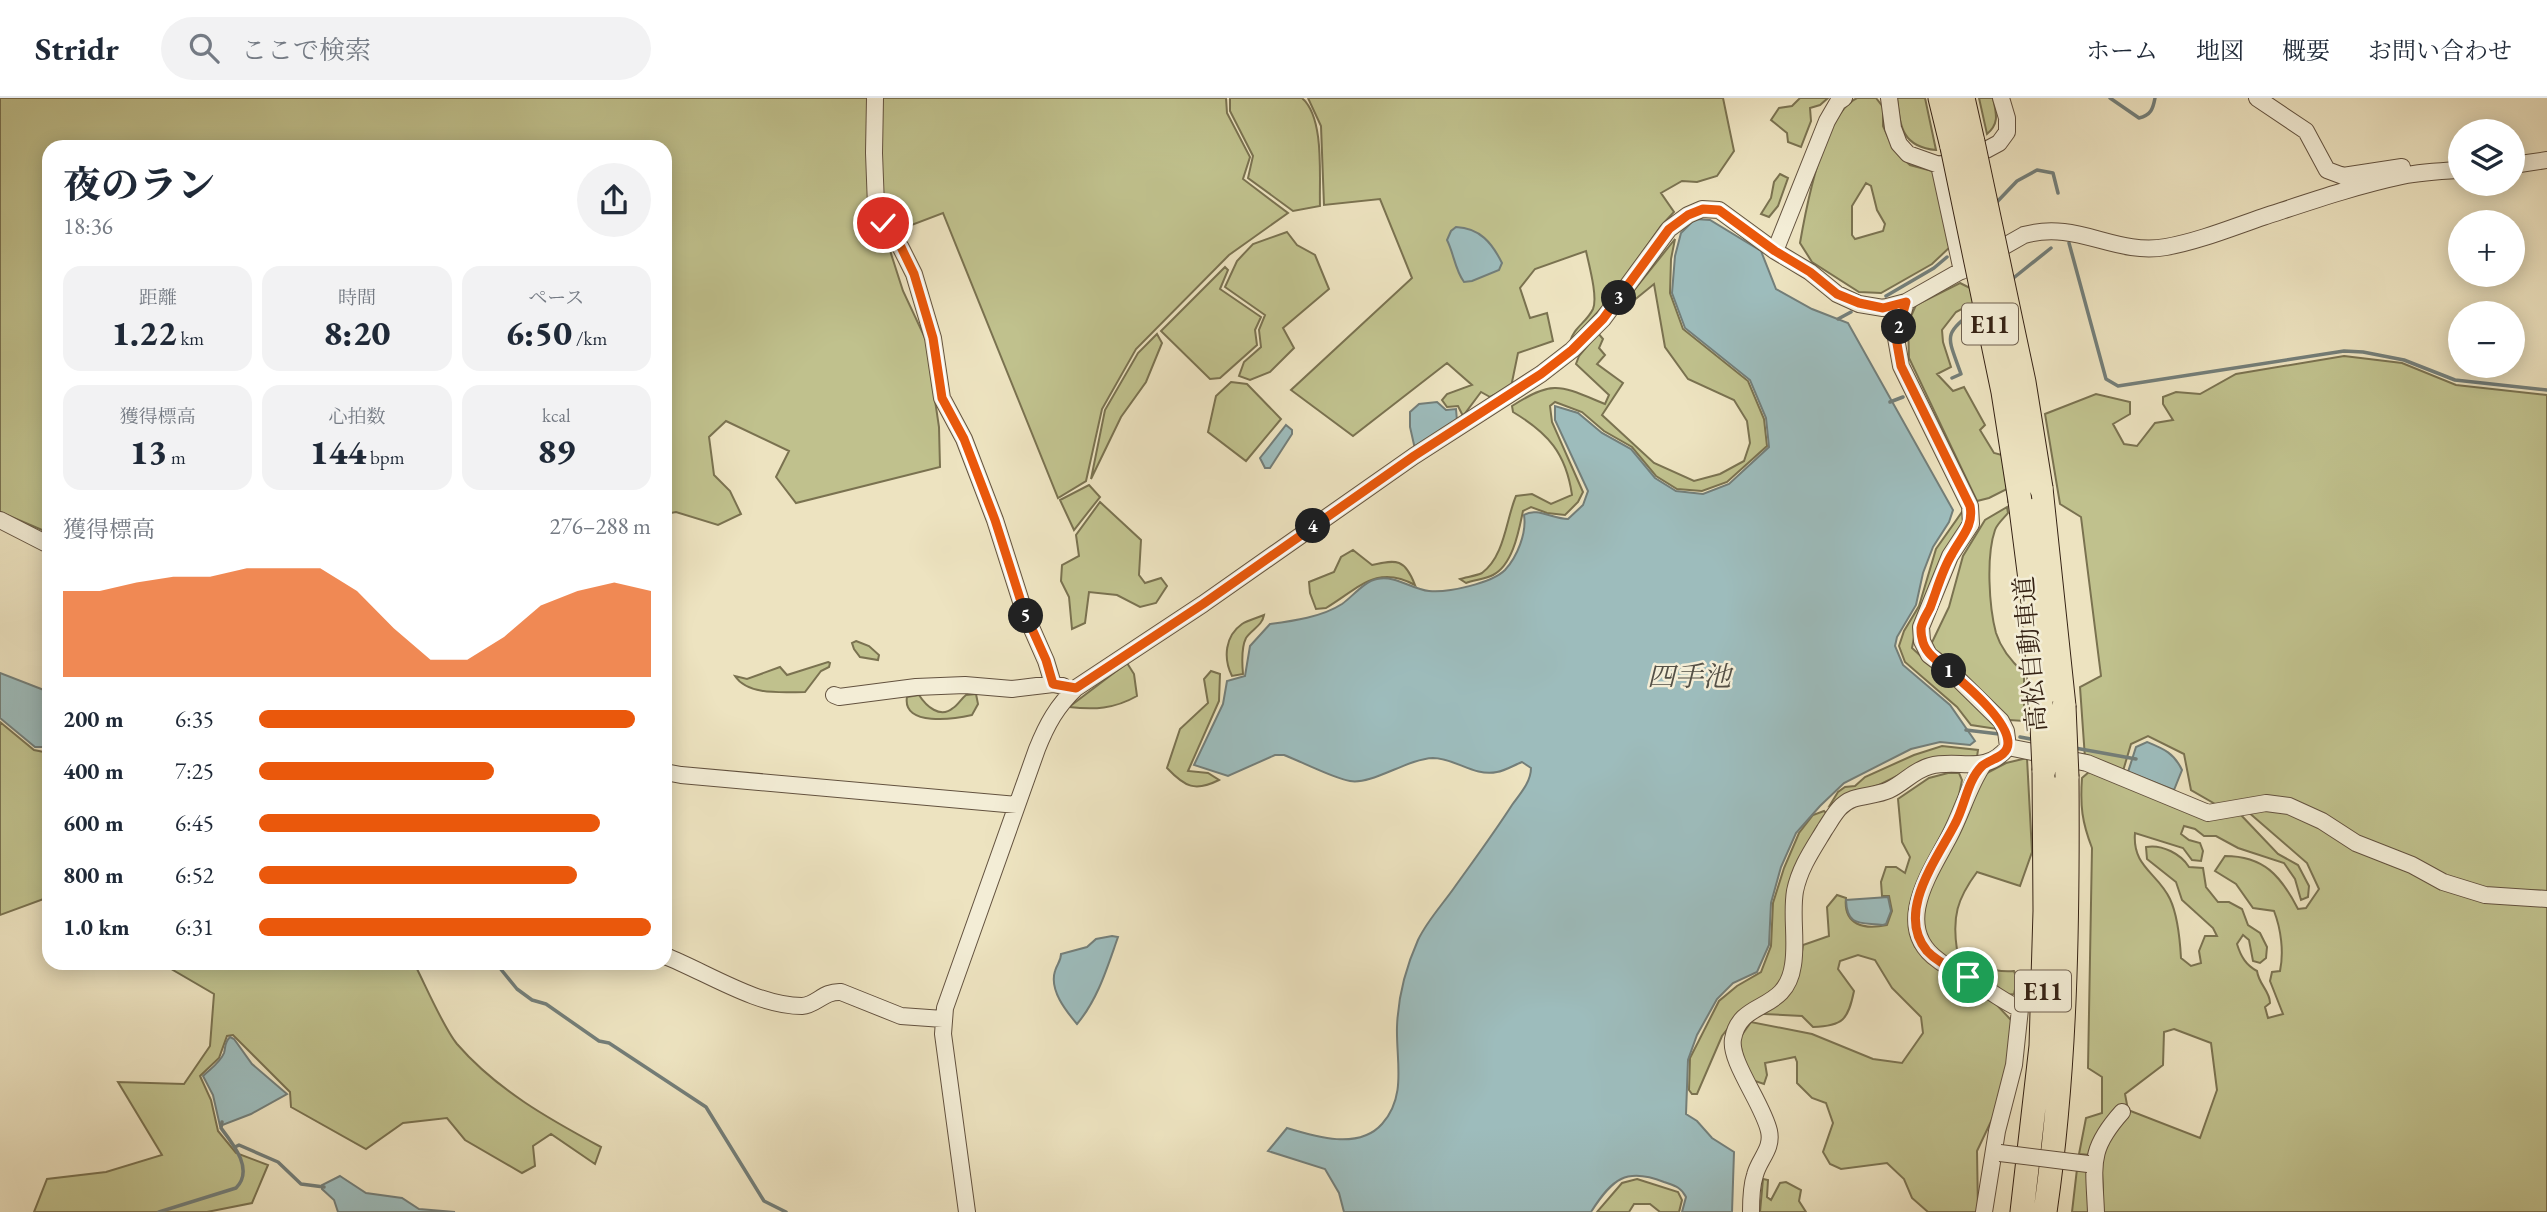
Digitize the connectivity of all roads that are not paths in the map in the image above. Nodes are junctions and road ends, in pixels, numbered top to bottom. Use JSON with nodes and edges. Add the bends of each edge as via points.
{"nodes":[{"id":1,"x":875,"y":98,"type":"edge"},
{"id":2,"x":1844,"y":98,"type":"edge"},
{"id":3,"x":1889,"y":98,"type":"edge"},
{"id":4,"x":1940,"y":98,"type":"edge"},
{"id":5,"x":1963,"y":98,"type":"edge"},
{"id":6,"x":2001,"y":98,"type":"edge"},
{"id":7,"x":2257,"y":98,"type":"edge"},
{"id":8,"x":1955,"y":152,"type":"junction"},
{"id":9,"x":2547,"y":160,"type":"edge"},
{"id":10,"x":2525,"y":163,"type":"edge"},
{"id":11,"x":2448,"y":171,"type":"edge"},
{"id":12,"x":2424,"y":173,"type":"junction"},
{"id":13,"x":1775,"y":251,"type":"junction"},
{"id":14,"x":1962,"y":271,"type":"junction"},
{"id":15,"x":1906,"y":302,"type":"junction"},
{"id":16,"x":0,"y":520,"type":"edge"},
{"id":17,"x":42,"y":541,"type":"edge"},
{"id":18,"x":1053,"y":684,"type":"junction"},
{"id":19,"x":1076,"y":688,"type":"junction"},
{"id":20,"x":834,"y":695,"type":"dead end"},
{"id":21,"x":2008,"y":747,"type":"junction"},
{"id":22,"x":1983,"y":765,"type":"junction"},
{"id":23,"x":672,"y":773,"type":"edge"},
{"id":24,"x":1017,"y":805,"type":"junction"},
{"id":25,"x":2547,"y":900,"type":"edge"},
{"id":26,"x":672,"y":959,"type":"edge"},
{"id":27,"x":943,"y":1019,"type":"junction"},
{"id":28,"x":2122,"y":1112,"type":"dead end"},
{"id":29,"x":1997,"y":1153,"type":"junction"},
{"id":30,"x":2091,"y":1164,"type":"junction"},
{"id":31,"x":967,"y":1212,"type":"edge"},
{"id":32,"x":1751,"y":1212,"type":"edge"},
{"id":33,"x":1984,"y":1212,"type":"edge"},
{"id":34,"x":2022,"y":1212,"type":"edge"},
{"id":35,"x":2045,"y":1212,"type":"edge"},
{"id":36,"x":2096,"y":1212,"type":"edge"}],
"edges":[{"from":1,"to":18,"type":"street","via":[[876,206],[914,274],[933,338],[942,398],[964,439]]},
{"from":2,"to":13,"type":"street","via":[[1827,121]]},
{"from":3,"to":8,"type":"street","via":[[1893,128],[1908,154]]},
{"from":4,"to":8,"type":"highway","name":"高松自動車道","number":"E11"},
{"from":5,"to":8,"type":"highway","name":"高松自動車道","number":"E11"},
{"from":6,"to":8,"type":"street","via":[[2007,132],[1999,143],[1986,150]]},
{"from":7,"to":12,"type":"street","via":[[2306,131],[2327,170],[2343,176],[2413,166]]},
{"from":8,"to":14,"type":"street"},
{"from":8,"to":34,"type":"highway","name":"高松自動車道","number":"E11","bridge":true,"via":[[2003,392],[2033,603],[2041,702],[2045,911],[2040,1046]]},
{"from":8,"to":35,"type":"highway","name":"高松自動車道","number":"E11","bridge":true,"via":[[2024,382],[2041,488],[2064,706],[2068,921],[2062,1048]]},
{"from":9,"to":10,"type":"street"},
{"from":11,"to":12,"type":"street"},
{"from":12,"to":14,"type":"street","via":[[2164,247],[2119,246],[2085,234],[2043,230],[2024,235]]},
{"from":13,"to":15,"type":"street","via":[[1837,294],[1859,303],[1883,308]]},
{"from":13,"to":19,"type":"street","via":[[1719,210],[1703,209],[1688,215],[1669,229],[1603,319],[1551,367]]},
{"from":14,"to":15,"type":"street"},
{"from":15,"to":21,"type":"street","via":[[1896,338],[1901,366],[1972,514],[1921,627],[1922,642],[1929,655],[2001,722]]},
{"from":16,"to":17,"type":"street"},
{"from":18,"to":19,"type":"street"},
{"from":18,"to":20,"type":"street","via":[[1012,689],[916,687]]},
{"from":19,"to":24,"type":"street","via":[[1048,721]]},
{"from":21,"to":22,"type":"street"},
{"from":21,"to":25,"type":"street","via":[[2087,763],[2208,813],[2266,803],[2289,806],[2443,882],[2485,895]]},
{"from":22,"to":29,"type":"street","via":[[1923,886],[1915,913],[1918,936],[1938,961],[2021,1009]]},
{"from":22,"to":32,"type":"street","via":[[1931,765],[1889,790],[1853,799],[1839,807],[1803,864],[1795,892],[1793,965],[1788,984],[1773,1000],[1740,1020],[1733,1040],[1734,1057],[1770,1134],[1768,1150],[1755,1173]]},
{"from":23,"to":24,"type":"street"},
{"from":24,"to":27,"type":"street"},
{"from":26,"to":27,"type":"street","via":[[769,1000],[800,1006],[841,992],[901,1016]]},
{"from":27,"to":31,"type":"street"},
{"from":28,"to":30,"type":"street","via":[[2104,1132]]},
{"from":29,"to":30,"type":"street","bridge":true},
{"from":29,"to":33,"type":"street"},
{"from":30,"to":36,"type":"street"}]}
